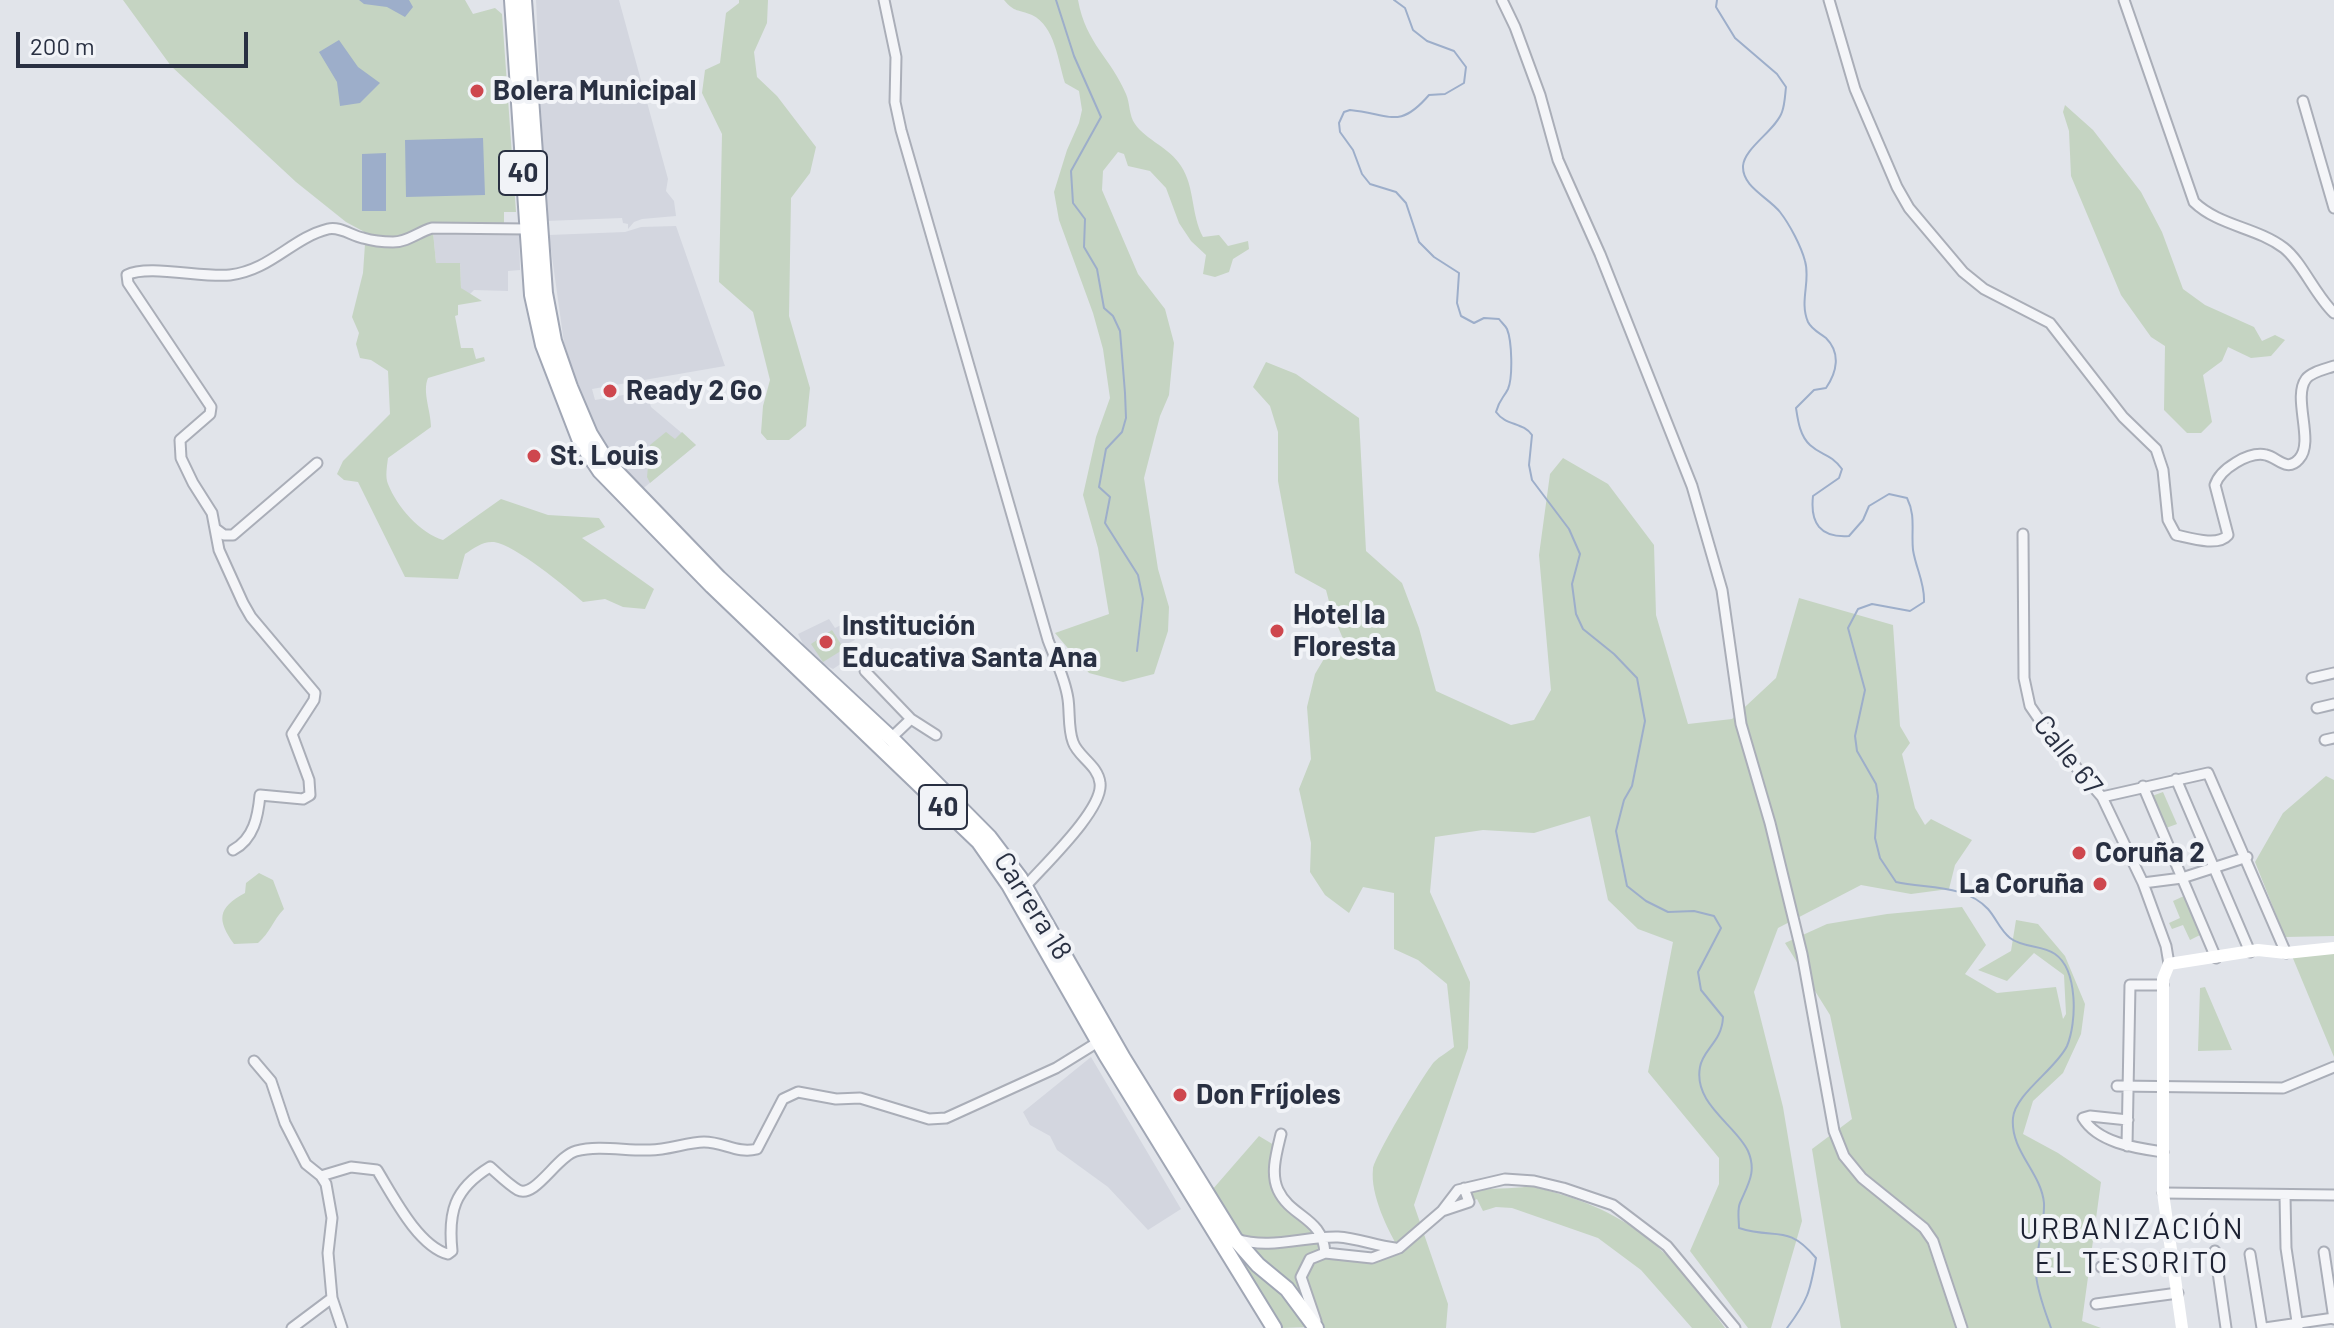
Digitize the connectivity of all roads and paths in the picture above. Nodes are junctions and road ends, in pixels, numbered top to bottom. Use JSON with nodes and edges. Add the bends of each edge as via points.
{"nodes":[{"id":1,"x":512,"y":0,"type":"edge"},
{"id":2,"x":524,"y":0,"type":"edge"},
{"id":3,"x":884,"y":0,"type":"edge"},
{"id":4,"x":1502,"y":0,"type":"edge"},
{"id":5,"x":1829,"y":0,"type":"edge"},
{"id":6,"x":2124,"y":0,"type":"edge"},
{"id":7,"x":2303,"y":101,"type":"dead end"},
{"id":8,"x":2334,"y":208,"type":"edge"},
{"id":9,"x":527,"y":229,"type":"junction"},
{"id":10,"x":2334,"y":313,"type":"edge"},
{"id":11,"x":549,"y":343,"type":"junction"},
{"id":12,"x":2334,"y":366,"type":"edge"},
{"id":13,"x":317,"y":463,"type":"dead end"},
{"id":14,"x":216,"y":529,"type":"junction"},
{"id":15,"x":2023,"y":534,"type":"dead end"},
{"id":16,"x":865,"y":671,"type":"dead end"},
{"id":17,"x":2334,"y":673,"type":"edge"},
{"id":18,"x":2312,"y":678,"type":"dead end"},
{"id":19,"x":2334,"y":704,"type":"edge"},
{"id":20,"x":2317,"y":708,"type":"dead end"},
{"id":21,"x":911,"y":719,"type":"junction"},
{"id":22,"x":936,"y":735,"type":"dead end"},
{"id":23,"x":891,"y":738,"type":"junction"},
{"id":24,"x":2176,"y":779,"type":"junction"},
{"id":25,"x":2143,"y":786,"type":"junction"},
{"id":26,"x":2102,"y":797,"type":"junction"},
{"id":27,"x":233,"y":850,"type":"dead end"},
{"id":28,"x":2247,"y":857,"type":"junction"},
{"id":29,"x":2214,"y":867,"type":"junction"},
{"id":30,"x":2182,"y":878,"type":"junction"},
{"id":31,"x":2143,"y":883,"type":"junction"},
{"id":32,"x":1025,"y":887,"type":"junction"},
{"id":33,"x":2334,"y":948,"type":"edge"},
{"id":34,"x":2250,"y":952,"type":"junction"},
{"id":35,"x":2286,"y":953,"type":"junction"},
{"id":36,"x":2216,"y":958,"type":"junction"},
{"id":37,"x":2169,"y":964,"type":"junction"},
{"id":38,"x":2163,"y":985,"type":"junction"},
{"id":39,"x":1098,"y":1042,"type":"junction"},
{"id":40,"x":254,"y":1061,"type":"dead end"},
{"id":41,"x":2334,"y":1067,"type":"edge"},
{"id":42,"x":2117,"y":1086,"type":"dead end"},
{"id":43,"x":2128,"y":1086,"type":"junction"},
{"id":44,"x":2163,"y":1087,"type":"junction"},
{"id":45,"x":2128,"y":1120,"type":"junction"},
{"id":46,"x":1281,"y":1134,"type":"dead end"},
{"id":47,"x":2127,"y":1146,"type":"junction"},
{"id":48,"x":2163,"y":1152,"type":"junction"},
{"id":49,"x":321,"y":1176,"type":"junction"},
{"id":50,"x":2163,"y":1193,"type":"junction"},
{"id":51,"x":2285,"y":1195,"type":"junction"},
{"id":52,"x":2334,"y":1195,"type":"edge"},
{"id":53,"x":1324,"y":1238,"type":"junction"},
{"id":54,"x":1235,"y":1239,"type":"junction"},
{"id":55,"x":1399,"y":1248,"type":"junction"},
{"id":56,"x":2215,"y":1251,"type":"dead end"},
{"id":57,"x":2324,"y":1252,"type":"dead end"},
{"id":58,"x":1325,"y":1253,"type":"junction"},
{"id":59,"x":2250,"y":1254,"type":"dead end"},
{"id":60,"x":2173,"y":1257,"type":"junction"},
{"id":61,"x":2101,"y":1267,"type":"dead end"},
{"id":62,"x":2178,"y":1293,"type":"junction"},
{"id":63,"x":332,"y":1298,"type":"junction"},
{"id":64,"x":2096,"y":1304,"type":"dead end"},
{"id":65,"x":2334,"y":1318,"type":"edge"},
{"id":66,"x":2298,"y":1325,"type":"edge"},
{"id":67,"x":292,"y":1328,"type":"edge"},
{"id":68,"x":342,"y":1328,"type":"edge"},
{"id":69,"x":1274,"y":1328,"type":"edge"},
{"id":70,"x":1317,"y":1328,"type":"edge"},
{"id":71,"x":1735,"y":1328,"type":"edge"},
{"id":72,"x":1962,"y":1328,"type":"edge"},
{"id":73,"x":2182,"y":1328,"type":"edge"},
{"id":74,"x":2226,"y":1328,"type":"edge"},
{"id":75,"x":2264,"y":1328,"type":"edge"}],
"edges":[{"from":1,"to":9,"type":"main road","number":"40"},
{"from":2,"to":11,"type":"main road","number":"40"},
{"from":3,"to":32,"type":"street","via":[[896,57],[895,102],[901,130],[1063,680],[1071,738],[1101,784],[1089,814]]},
{"from":4,"to":72,"type":"street","via":[[1540,95],[1558,160],[1692,486],[1722,590],[1741,724],[1802,954],[1834,1131],[1844,1156],[1862,1178],[1933,1241]]},
{"from":5,"to":12,"type":"street","via":[[1855,89],[1909,208],[1963,272],[1984,289],[2050,323],[2123,417],[2156,449],[2168,520],[2176,535],[2216,542],[2228,535],[2215,485],[2226,469],[2254,455],[2264,454],[2282,464],[2300,459],[2304,380]]},
{"from":6,"to":10,"type":"street","via":[[2194,202],[2206,214],[2269,238],[2288,251]]},
{"from":7,"to":8,"type":"street"},
{"from":9,"to":11,"type":"main road","number":"40","via":[[532,295]]},
{"from":9,"to":14,"type":"street","via":[[432,228],[406,241],[389,242],[332,228],[246,272],[207,276],[140,270],[127,275],[211,407],[210,414],[180,440],[179,450]]},
{"from":11,"to":23,"type":"main road","name":"Carrera 18","number":"40","via":[[608,463],[719,578]]},
{"from":11,"to":39,"type":"main road","name":"Carrera 18","number":"40","via":[[580,441],[600,471],[979,842]]},
{"from":13,"to":14,"type":"street","via":[[233,535]]},
{"from":14,"to":27,"type":"street","via":[[224,563],[251,617],[315,696],[292,734],[310,795],[260,795],[255,825],[243,845]]},
{"from":15,"to":26,"type":"street","name":"Calle 67","via":[[2024,678],[2030,706]]},
{"from":16,"to":21,"type":"street"},
{"from":17,"to":18,"type":"street"},
{"from":19,"to":20,"type":"street"},
{"from":21,"to":22,"type":"street"},
{"from":21,"to":23,"type":"street"},
{"from":23,"to":32,"type":"main road","name":"Carrera 18","number":"40","via":[[989,837]]},
{"from":24,"to":25,"type":"street"},
{"from":24,"to":28,"type":"street","via":[[2208,773]]},
{"from":24,"to":29,"type":"street"},
{"from":25,"to":26,"type":"street"},
{"from":25,"to":30,"type":"street"},
{"from":26,"to":31,"type":"street","name":"Calle 67"},
{"from":28,"to":29,"type":"street"},
{"from":28,"to":35,"type":"street"},
{"from":29,"to":30,"type":"street"},
{"from":29,"to":34,"type":"street"},
{"from":30,"to":31,"type":"street"},
{"from":30,"to":36,"type":"street"},
{"from":31,"to":37,"type":"street","name":"Calle 67"},
{"from":32,"to":54,"type":"main road","name":"Carrera 18","number":"40"},
{"from":33,"to":35,"type":"street"},
{"from":34,"to":35,"type":"street"},
{"from":34,"to":36,"type":"street"},
{"from":36,"to":37,"type":"street"},
{"from":37,"to":38,"type":"street"},
{"from":38,"to":43,"type":"street","via":[[2130,985]]},
{"from":38,"to":44,"type":"street"},
{"from":39,"to":49,"type":"street","via":[[1056,1068],[939,1120],[860,1098],[798,1092],[783,1099],[757,1149],[732,1150],[701,1142],[651,1150],[573,1151],[526,1192],[490,1167],[474,1178],[453,1206],[448,1254],[428,1245],[377,1170],[351,1167]]},
{"from":39,"to":69,"type":"main road","name":"Carrera 18","number":"40"},
{"from":40,"to":49,"type":"street","via":[[271,1081],[306,1164]]},
{"from":41,"to":44,"type":"street","via":[[2283,1088]]},
{"from":42,"to":43,"type":"street"},
{"from":43,"to":44,"type":"street"},
{"from":43,"to":45,"type":"street"},
{"from":44,"to":48,"type":"street"},
{"from":45,"to":47,"type":"street"},
{"from":45,"to":47,"type":"street","via":[[2083,1118]]},
{"from":46,"to":53,"type":"street","via":[[1274,1163],[1277,1188]]},
{"from":47,"to":48,"type":"street"},
{"from":48,"to":50,"type":"street"},
{"from":49,"to":63,"type":"street","via":[[332,1218]]},
{"from":50,"to":51,"type":"street"},
{"from":50,"to":60,"type":"street"},
{"from":51,"to":52,"type":"street"},
{"from":51,"to":66,"type":"street","via":[[2286,1248]]},
{"from":53,"to":54,"type":"street","via":[[1256,1243]]},
{"from":53,"to":55,"type":"street"},
{"from":53,"to":58,"type":"street"},
{"from":54,"to":70,"type":"main road","name":"Carrera 18","via":[[1287,1289]]},
{"from":55,"to":58,"type":"street","via":[[1372,1258]]},
{"from":55,"to":71,"type":"street","via":[[1442,1211],[1469,1202],[1464,1188],[1516,1179],[1563,1188],[1613,1205],[1667,1246]]},
{"from":56,"to":74,"type":"street"},
{"from":57,"to":65,"type":"street"},
{"from":58,"to":70,"type":"street","via":[[1310,1259],[1301,1277]]},
{"from":59,"to":75,"type":"street"},
{"from":60,"to":61,"type":"street"},
{"from":60,"to":62,"type":"street"},
{"from":62,"to":64,"type":"street"},
{"from":62,"to":73,"type":"street"},
{"from":63,"to":67,"type":"street"},
{"from":63,"to":68,"type":"street"},
{"from":65,"to":66,"type":"street"},
{"from":66,"to":75,"type":"street"}]}
